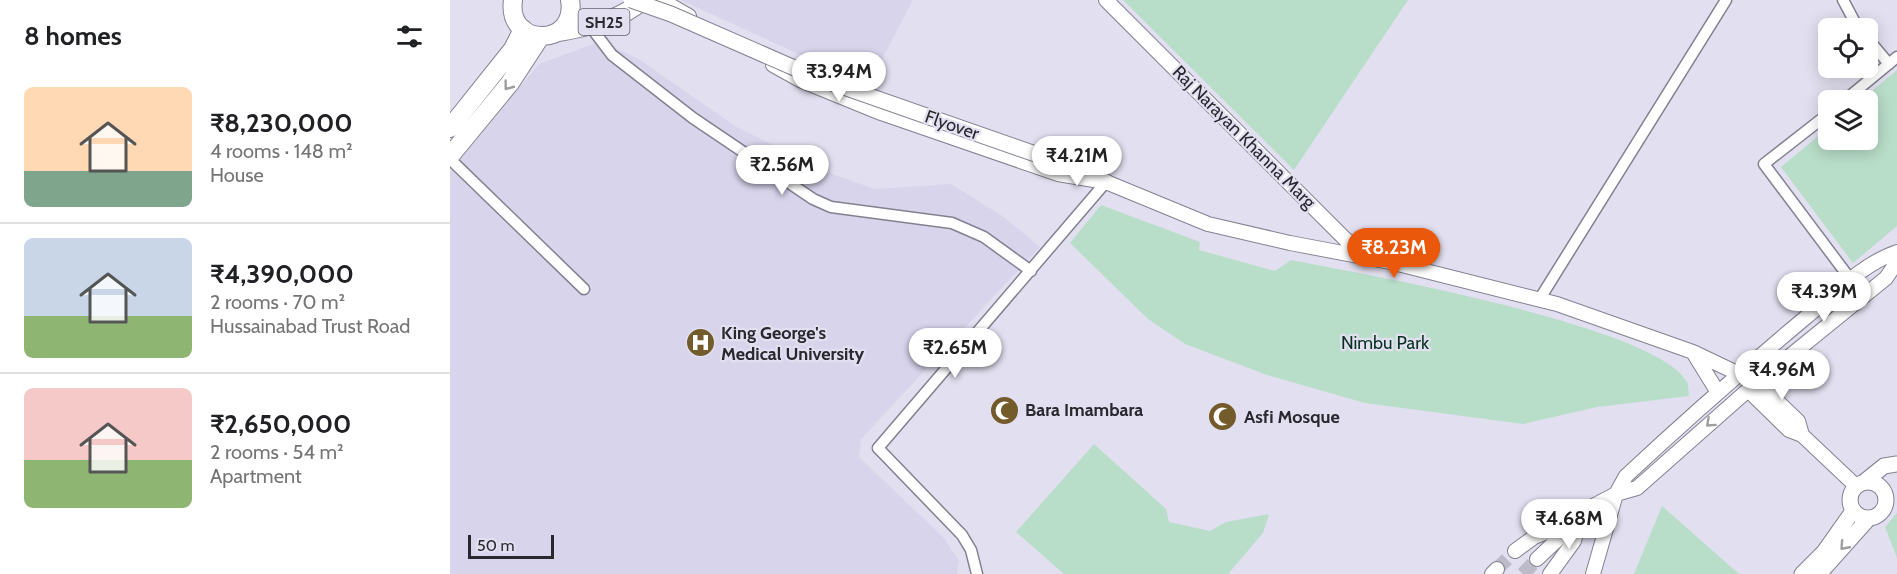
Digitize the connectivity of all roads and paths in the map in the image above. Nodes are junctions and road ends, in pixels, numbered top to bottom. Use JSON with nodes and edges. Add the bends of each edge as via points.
{"nodes":[{"id":1,"x":513,"y":0,"type":"edge"},
{"id":2,"x":570,"y":0,"type":"edge"},
{"id":3,"x":631,"y":0,"type":"edge"},
{"id":4,"x":643,"y":0,"type":"edge"},
{"id":5,"x":661,"y":0,"type":"edge"},
{"id":6,"x":1106,"y":0,"type":"edge"},
{"id":7,"x":1726,"y":0,"type":"edge"},
{"id":8,"x":1843,"y":0,"type":"edge"},
{"id":9,"x":1853,"y":18,"type":"edge"},
{"id":10,"x":590,"y":26,"type":"junction"},
{"id":11,"x":523,"y":29,"type":"junction"},
{"id":12,"x":559,"y":32,"type":"junction"},
{"id":13,"x":540,"y":37,"type":"junction"},
{"id":14,"x":1878,"y":48,"type":"edge"},
{"id":15,"x":1893,"y":61,"type":"edge"},
{"id":16,"x":1857,"y":90,"type":"edge"},
{"id":17,"x":1818,"y":122,"type":"edge"},
{"id":18,"x":450,"y":128,"type":"edge"},
{"id":19,"x":450,"y":158,"type":"edge"},
{"id":20,"x":1106,"y":182,"type":"junction"},
{"id":21,"x":1897,"y":252,"type":"edge"},
{"id":22,"x":1390,"y":262,"type":"junction"},
{"id":23,"x":1897,"y":262,"type":"edge"},
{"id":24,"x":1031,"y":271,"type":"junction"},
{"id":25,"x":1851,"y":280,"type":"junction"},
{"id":26,"x":584,"y":289,"type":"dead end"},
{"id":27,"x":1539,"y":300,"type":"junction"},
{"id":28,"x":1693,"y":352,"type":"junction"},
{"id":29,"x":1739,"y":374,"type":"junction"},
{"id":30,"x":1753,"y":386,"type":"junction"},
{"id":31,"x":1718,"y":391,"type":"junction"},
{"id":32,"x":1897,"y":464,"type":"edge"},
{"id":33,"x":1860,"y":484,"type":"junction"},
{"id":34,"x":1616,"y":494,"type":"junction"},
{"id":35,"x":1892,"y":499,"type":"edge"},
{"id":36,"x":1853,"y":511,"type":"junction"},
{"id":37,"x":1869,"y":518,"type":"junction"},
{"id":38,"x":1580,"y":519,"type":"junction"},
{"id":39,"x":1515,"y":551,"type":"tunnel mouth"},
{"id":40,"x":1537,"y":559,"type":"tunnel mouth"},
{"id":41,"x":976,"y":574,"type":"edge"},
{"id":42,"x":1550,"y":574,"type":"edge"},
{"id":43,"x":1593,"y":574,"type":"edge"},
{"id":44,"x":1802,"y":574,"type":"edge"},
{"id":45,"x":1819,"y":574,"type":"edge"}],
"edges":[{"from":1,"to":11,"type":"main road","via":[[516,22]]},
{"from":2,"to":12,"type":"main road","via":[[570,16]]},
{"from":3,"to":20,"type":"main road","name":"Flyover","bridge":true,"via":[[815,77]]},
{"from":4,"to":10,"type":"main road","number":"SH25","via":[[629,12]]},
{"from":5,"to":20,"type":"street","via":[[800,80],[1058,174]]},
{"from":6,"to":22,"type":"street","name":"Raj Narayan Khanna Marg","via":[[1346,240]]},
{"from":7,"to":27,"type":"street"},
{"from":8,"to":9,"type":"street"},
{"from":10,"to":12,"type":"main road","number":"SH25"},
{"from":10,"to":24,"type":"street","via":[[612,55],[693,118],[813,199],[831,207],[952,223],[984,237]]},
{"from":11,"to":13,"type":"main road"},
{"from":11,"to":18,"type":"main road","via":[[513,49]]},
{"from":12,"to":13,"type":"main road"},
{"from":13,"to":19,"type":"main road","one_way":true,"via":[[510,83]]},
{"from":14,"to":15,"type":"street"},
{"from":15,"to":16,"type":"street"},
{"from":17,"to":25,"type":"street","via":[[1764,164]]},
{"from":19,"to":26,"type":"street"},
{"from":20,"to":22,"type":"street","via":[[1208,224]]},
{"from":20,"to":24,"type":"street"},
{"from":21,"to":25,"type":"street","via":[[1880,258]]},
{"from":22,"to":27,"type":"street"},
{"from":23,"to":30,"type":"street","via":[[1886,278]]},
{"from":24,"to":41,"type":"street","via":[[878,448],[962,535],[971,550]]},
{"from":25,"to":29,"type":"street"},
{"from":27,"to":28,"type":"street"},
{"from":28,"to":29,"type":"street"},
{"from":28,"to":31,"type":"street"},
{"from":29,"to":31,"type":"street"},
{"from":30,"to":33,"type":"street","via":[[1789,430],[1802,435]]},
{"from":30,"to":34,"type":"street","one_way":true,"via":[[1637,488]]},
{"from":31,"to":34,"type":"street","via":[[1626,476]]},
{"from":32,"to":33,"type":"main road","via":[[1884,466]]},
{"from":33,"to":35,"type":"main road","via":[[1880,486]]},
{"from":33,"to":36,"type":"main road","via":[[1850,499]]},
{"from":34,"to":38,"type":"street","via":[[1593,506]]},
{"from":34,"to":43,"type":"street"},
{"from":35,"to":37,"type":"main road","via":[[1880,513]]},
{"from":36,"to":37,"type":"main road"},
{"from":36,"to":44,"type":"main road","via":[[1824,552]]},
{"from":37,"to":45,"type":"main road","one_way":true},
{"from":38,"to":39,"type":"street","via":[[1534,537]]},
{"from":38,"to":40,"type":"street"},
{"from":38,"to":42,"type":"street","via":[[1574,541]]}]}
